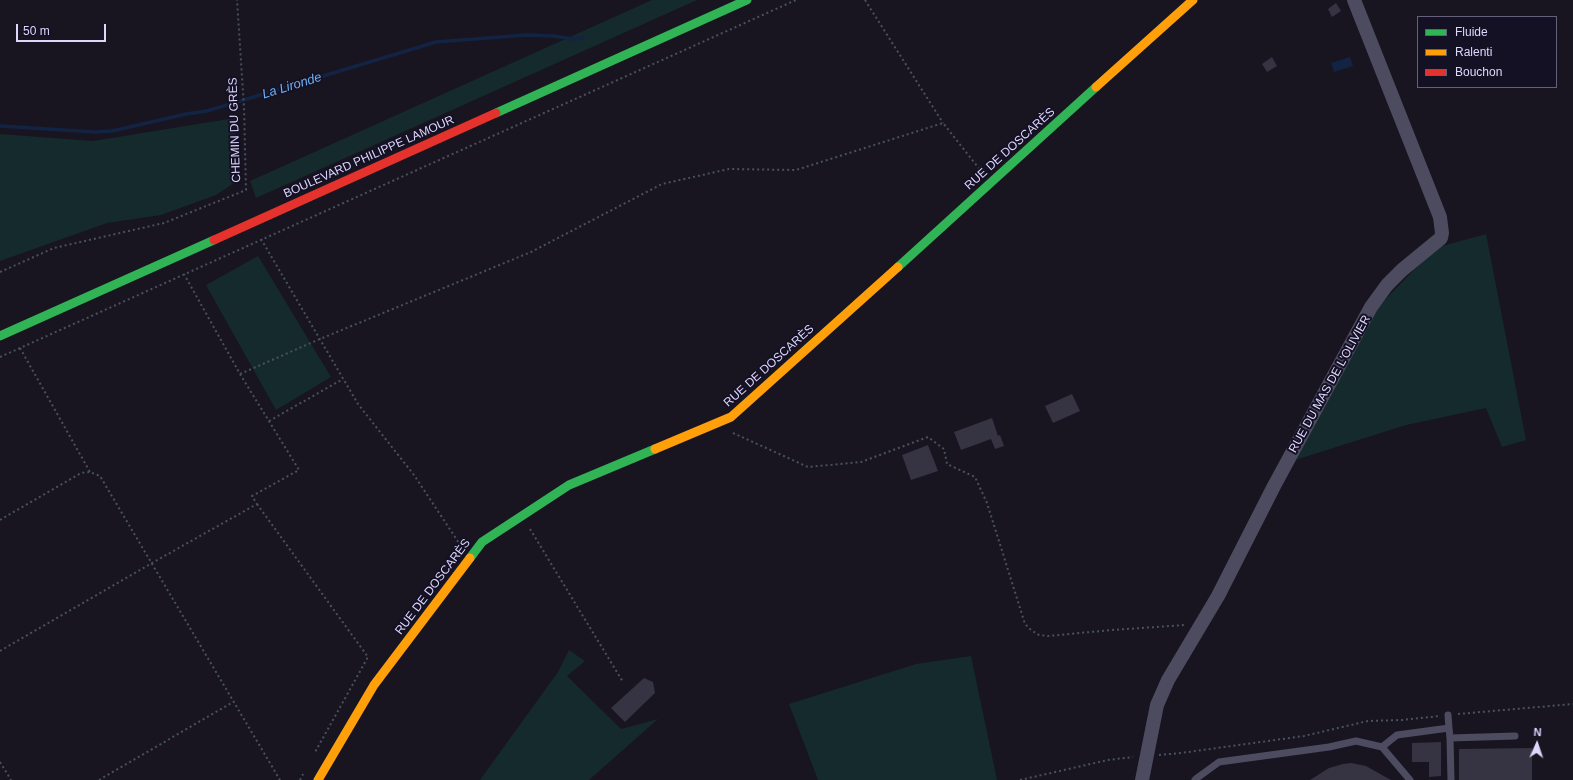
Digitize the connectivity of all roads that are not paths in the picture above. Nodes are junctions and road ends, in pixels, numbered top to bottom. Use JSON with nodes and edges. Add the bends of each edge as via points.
{"nodes":[{"id":1,"x":747,"y":0,"type":"edge"},
{"id":2,"x":1193,"y":0,"type":"edge"},
{"id":3,"x":1354,"y":0,"type":"edge"},
{"id":4,"x":0,"y":336,"type":"edge"},
{"id":5,"x":1448,"y":715,"type":"road end"},
{"id":6,"x":1449,"y":728,"type":"junction"},
{"id":7,"x":1515,"y":736,"type":"dead end"},
{"id":8,"x":1450,"y":738,"type":"junction"},
{"id":9,"x":1382,"y":747,"type":"junction"},
{"id":10,"x":318,"y":780,"type":"edge"},
{"id":11,"x":1142,"y":780,"type":"edge"},
{"id":12,"x":1195,"y":780,"type":"edge"},
{"id":13,"x":1410,"y":780,"type":"edge"},
{"id":14,"x":1450,"y":780,"type":"edge"}],
"edges":[{"from":1,"to":4,"type":"street","name":"BOULEVARD PHILIPPE LAMOUR"},
{"from":2,"to":10,"type":"street","name":"RUE DE DOSCARÈS","via":[[731,417],[569,484],[482,542],[374,685]]},
{"from":3,"to":11,"type":"street","name":"RUE DU MAS DE L'OLIVIER","via":[[1440,217],[1441,238],[1402,270],[1371,307],[1218,596],[1168,680],[1157,705]]},
{"from":5,"to":6,"type":"lane"},
{"from":6,"to":8,"type":"lane"},
{"from":6,"to":9,"type":"lane","via":[[1397,735]]},
{"from":7,"to":8,"type":"lane"},
{"from":8,"to":14,"type":"lane"},
{"from":9,"to":12,"type":"lane","via":[[1356,741],[1219,762]]},
{"from":9,"to":13,"type":"lane"}]}
